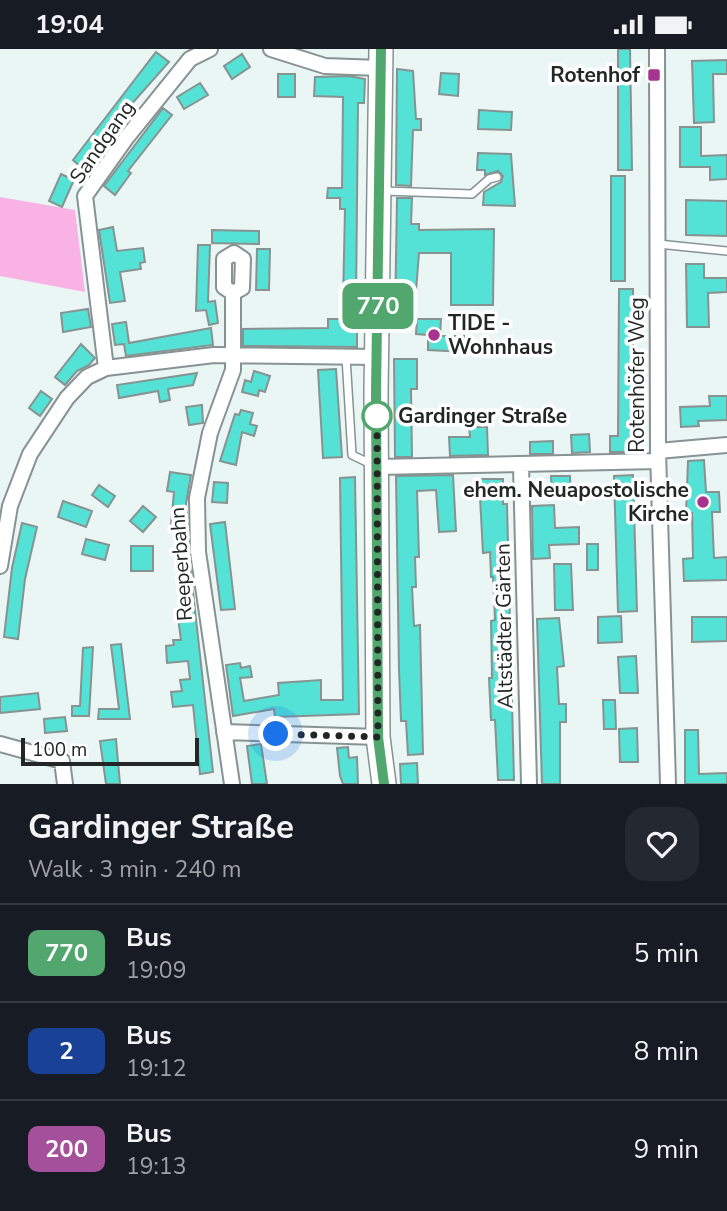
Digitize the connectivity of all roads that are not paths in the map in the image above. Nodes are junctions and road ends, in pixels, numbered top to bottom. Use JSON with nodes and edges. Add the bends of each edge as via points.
{"nodes":[{"id":1,"x":210,"y":49,"type":"edge"},
{"id":2,"x":271,"y":49,"type":"edge"},
{"id":3,"x":657,"y":49,"type":"edge"},
{"id":4,"x":380,"y":59,"type":"edge"},
{"id":5,"x":497,"y":177,"type":"dead end"},
{"id":6,"x":379,"y":191,"type":"junction"},
{"id":7,"x":658,"y":244,"type":"junction"},
{"id":8,"x":727,"y":251,"type":"edge"},
{"id":9,"x":233,"y":293,"type":"dead end"},
{"id":10,"x":236,"y":355,"type":"junction"},
{"id":11,"x":377,"y":357,"type":"junction"},
{"id":12,"x":346,"y":358,"type":"junction"},
{"id":13,"x":106,"y":368,"type":"junction"},
{"id":14,"x":727,"y":445,"type":"edge"},
{"id":15,"x":658,"y":456,"type":"junction"},
{"id":16,"x":377,"y":467,"type":"junction"},
{"id":17,"x":521,"y":467,"type":"junction"},
{"id":18,"x":0,"y":566,"type":"edge"},
{"id":19,"x":224,"y":732,"type":"junction"},
{"id":20,"x":378,"y":737,"type":"junction"},
{"id":21,"x":0,"y":744,"type":"edge"},
{"id":22,"x":65,"y":784,"type":"edge"},
{"id":23,"x":232,"y":784,"type":"edge"},
{"id":24,"x":384,"y":784,"type":"edge"},
{"id":25,"x":528,"y":784,"type":"edge"},
{"id":26,"x":668,"y":784,"type":"edge"}],
"edges":[{"from":1,"to":13,"type":"street","name":"Sandgang","via":[[190,59],[85,196]]},
{"from":2,"to":4,"type":"street","via":[[325,66]]},
{"from":3,"to":7,"type":"street","name":"Rotenhöfer Weg"},
{"from":4,"to":6,"type":"main road"},
{"from":5,"to":6,"type":"lane","via":[[472,194]]},
{"from":6,"to":11,"type":"main road"},
{"from":7,"to":8,"type":"lane"},
{"from":7,"to":15,"type":"street","name":"Rotenhöfer Weg"},
{"from":9,"to":10,"type":"street","name":"Reeperbahn"},
{"from":10,"to":12,"type":"street"},
{"from":10,"to":13,"type":"street"},
{"from":10,"to":19,"type":"street","name":"Reeperbahn","via":[[210,433],[197,498],[198,552]]},
{"from":11,"to":12,"type":"street"},
{"from":11,"to":16,"type":"main road"},
{"from":12,"to":16,"type":"lane","via":[[352,455]]},
{"from":13,"to":18,"type":"street","via":[[88,377],[67,398],[30,454],[10,506]]},
{"from":14,"to":15,"type":"street"},
{"from":15,"to":17,"type":"street"},
{"from":15,"to":26,"type":"street","name":"Rotenhöfer Weg"},
{"from":16,"to":17,"type":"street"},
{"from":16,"to":20,"type":"main road"},
{"from":17,"to":25,"type":"street","name":"Altstädter Gärten"},
{"from":19,"to":20,"type":"street"},
{"from":19,"to":23,"type":"street","name":"Reeperbahn"},
{"from":20,"to":24,"type":"main road"},
{"from":21,"to":22,"type":"street","via":[[62,761]]}]}
